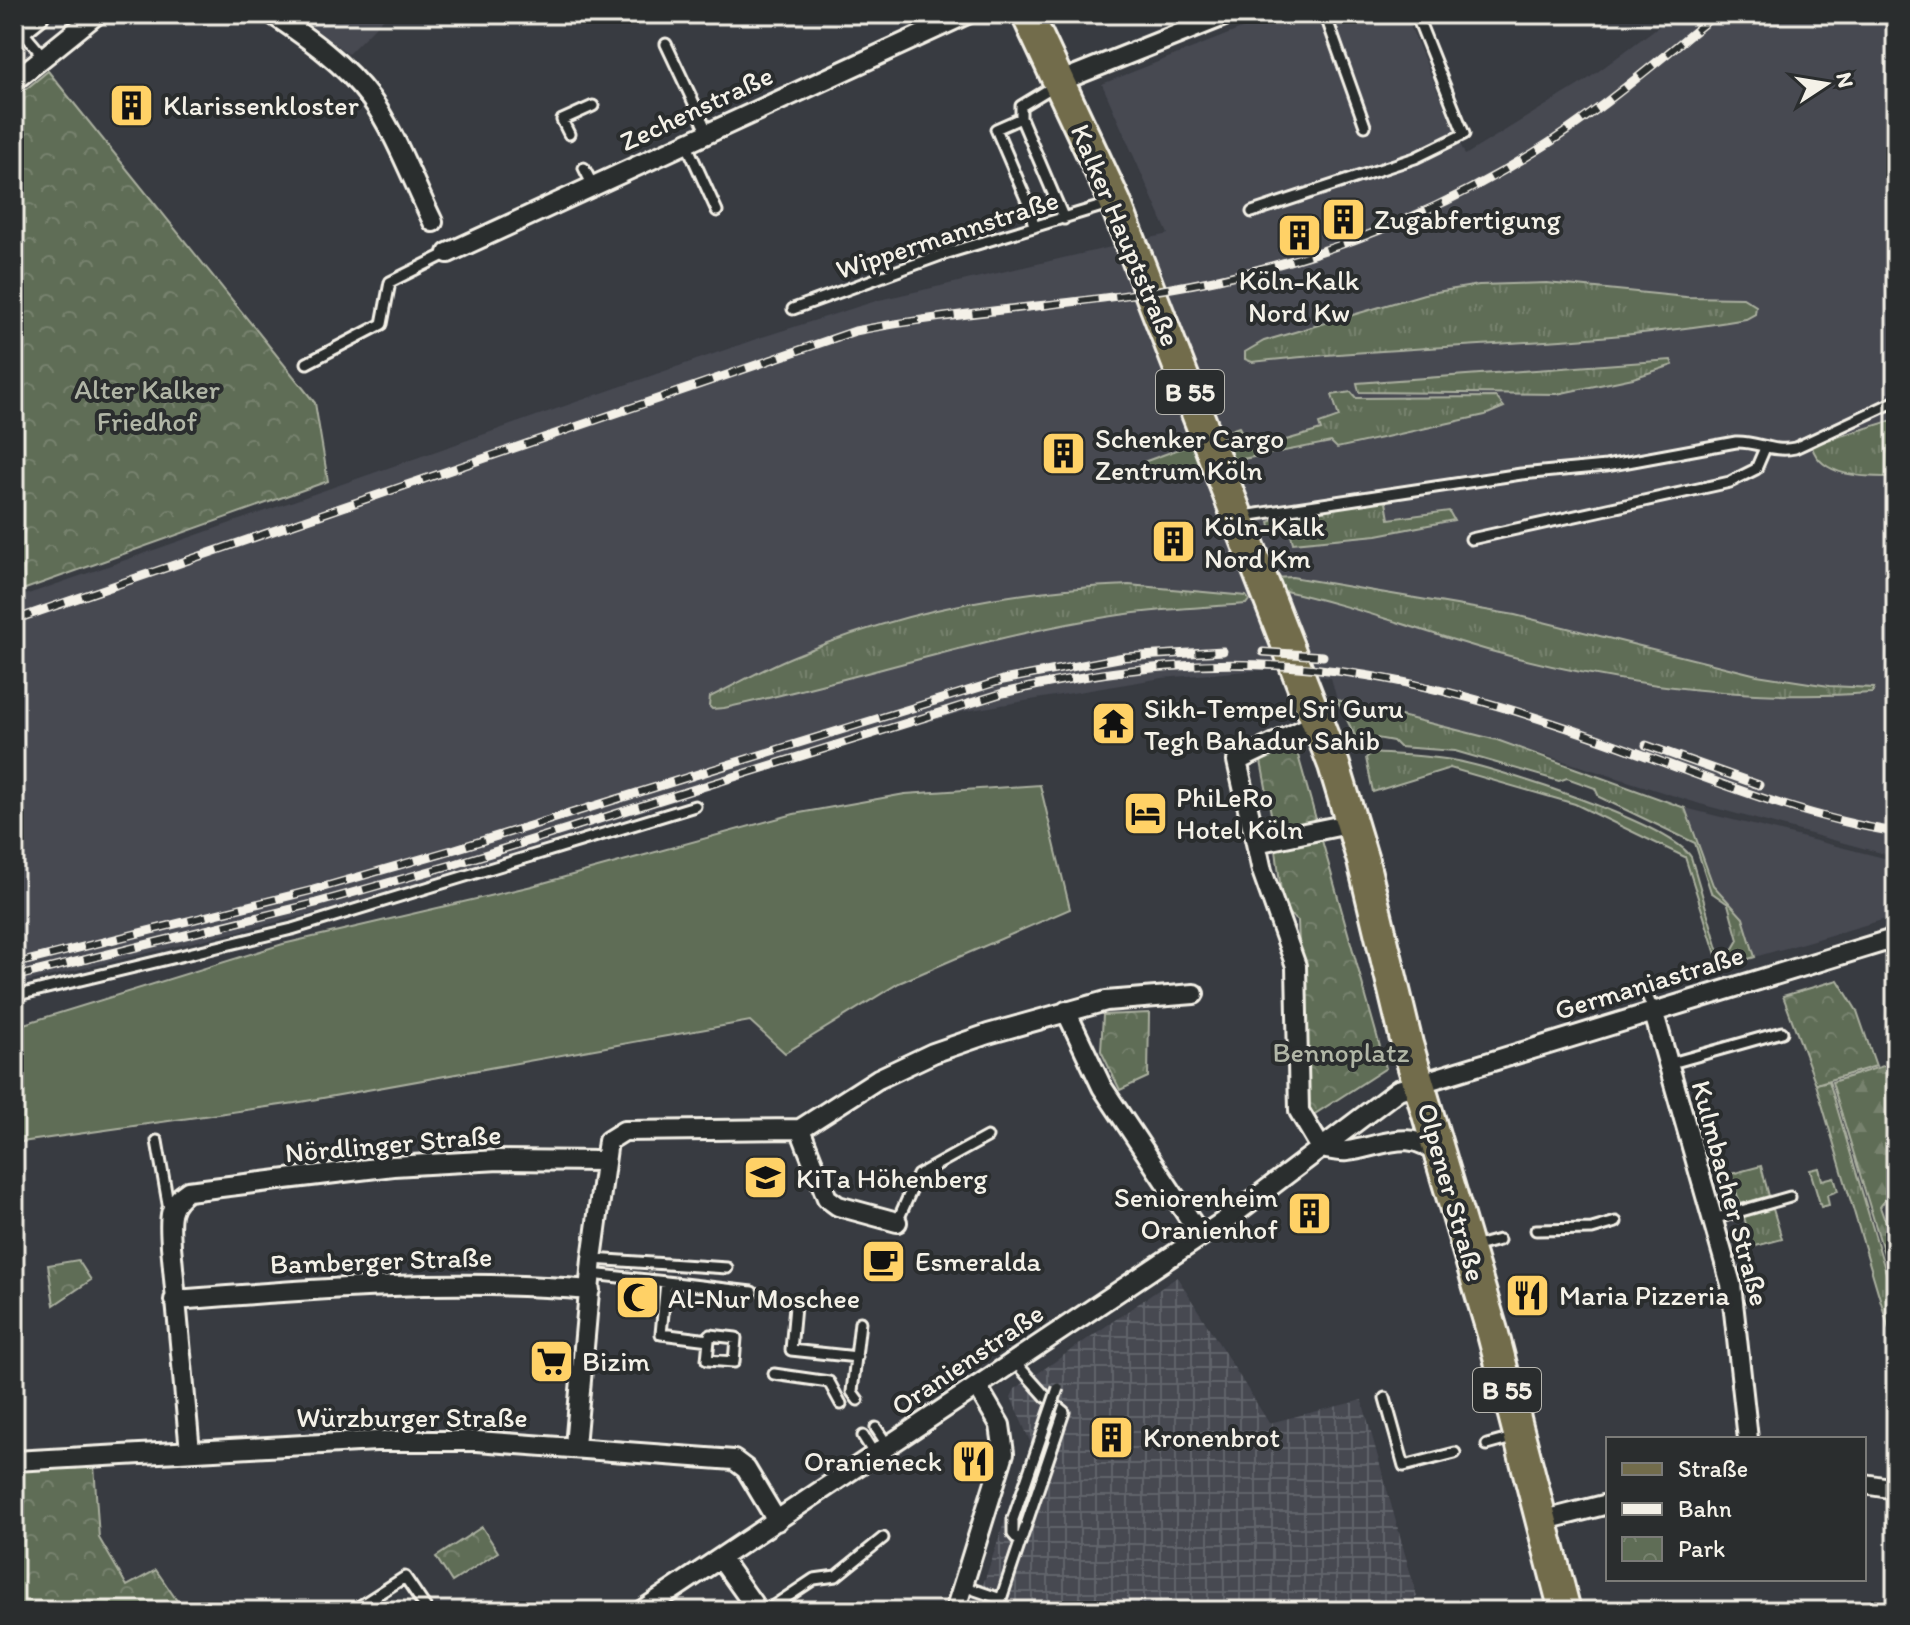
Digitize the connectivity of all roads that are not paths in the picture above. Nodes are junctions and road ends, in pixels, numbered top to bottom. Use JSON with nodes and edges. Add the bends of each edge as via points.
{"nodes":[{"id":1,"x":97,"y":14,"type":"edge"},
{"id":2,"x":272,"y":14,"type":"edge"},
{"id":3,"x":967,"y":14,"type":"edge"},
{"id":4,"x":1027,"y":14,"type":"edge"},
{"id":5,"x":1229,"y":14,"type":"edge"},
{"id":6,"x":1325,"y":14,"type":"edge"},
{"id":7,"x":1416,"y":14,"type":"edge"},
{"id":8,"x":23,"y":24,"type":"edge"},
{"id":9,"x":666,"y":44,"type":"dead end"},
{"id":10,"x":44,"y":57,"type":"junction"},
{"id":11,"x":14,"y":81,"type":"edge"},
{"id":12,"x":1050,"y":89,"type":"junction"},
{"id":13,"x":593,"y":106,"type":"dead end"},
{"id":14,"x":1021,"y":118,"type":"junction"},
{"id":15,"x":1365,"y":126,"type":"dead end"},
{"id":16,"x":708,"y":133,"type":"junction"},
{"id":17,"x":569,"y":134,"type":"dead end"},
{"id":18,"x":686,"y":143,"type":"junction"},
{"id":19,"x":584,"y":168,"type":"dead end"},
{"id":20,"x":593,"y":187,"type":"junction"},
{"id":21,"x":1115,"y":202,"type":"junction"},
{"id":22,"x":717,"y":211,"type":"dead end"},
{"id":23,"x":1252,"y":212,"type":"dead end"},
{"id":24,"x":1064,"y":219,"type":"junction"},
{"id":25,"x":433,"y":222,"type":"dead end"},
{"id":26,"x":1034,"y":227,"type":"junction"},
{"id":27,"x":448,"y":253,"type":"joint"},
{"id":28,"x":793,"y":309,"type":"dead end"},
{"id":29,"x":307,"y":363,"type":"dead end"},
{"id":30,"x":1896,"y":401,"type":"edge"},
{"id":31,"x":1765,"y":448,"type":"junction"},
{"id":32,"x":1240,"y":517,"type":"junction"},
{"id":33,"x":1471,"y":539,"type":"dead end"},
{"id":34,"x":1304,"y":683,"type":"joint"},
{"id":35,"x":1319,"y":722,"type":"junction"},
{"id":36,"x":695,"y":806,"type":"dead end"},
{"id":37,"x":1353,"y":823,"type":"junction"},
{"id":38,"x":1256,"y":843,"type":"junction"},
{"id":39,"x":1896,"y":938,"type":"edge"},
{"id":40,"x":1644,"y":988,"type":"dead end"},
{"id":41,"x":1194,"y":994,"type":"dead end"},
{"id":42,"x":14,"y":996,"type":"edge"},
{"id":43,"x":1653,"y":1010,"type":"junction"},
{"id":44,"x":1066,"y":1011,"type":"junction"},
{"id":45,"x":1782,"y":1032,"type":"dead end"},
{"id":46,"x":1668,"y":1064,"type":"junction"},
{"id":47,"x":1420,"y":1081,"type":"junction"},
{"id":48,"x":800,"y":1129,"type":"junction"},
{"id":49,"x":987,"y":1137,"type":"dead end"},
{"id":50,"x":157,"y":1141,"type":"dead end"},
{"id":51,"x":1321,"y":1148,"type":"junction"},
{"id":52,"x":603,"y":1161,"type":"junction"},
{"id":53,"x":1445,"y":1170,"type":"junction"},
{"id":54,"x":1790,"y":1197,"type":"dead end"},
{"id":55,"x":170,"y":1212,"type":"junction"},
{"id":56,"x":1713,"y":1219,"type":"junction"},
{"id":57,"x":897,"y":1222,"type":"joint"},
{"id":58,"x":1616,"y":1222,"type":"dead end"},
{"id":59,"x":1536,"y":1230,"type":"dead end"},
{"id":60,"x":1201,"y":1236,"type":"junction"},
{"id":61,"x":1499,"y":1240,"type":"dead end"},
{"id":62,"x":1469,"y":1248,"type":"junction"},
{"id":63,"x":727,"y":1268,"type":"dead end"},
{"id":64,"x":591,"y":1274,"type":"junction"},
{"id":65,"x":666,"y":1282,"type":"junction"},
{"id":66,"x":752,"y":1292,"type":"dead end"},
{"id":67,"x":174,"y":1300,"type":"junction"},
{"id":68,"x":795,"y":1306,"type":"dead end"},
{"id":69,"x":860,"y":1322,"type":"dead end"},
{"id":70,"x":709,"y":1340,"type":"dead end"},
{"id":71,"x":857,"y":1357,"type":"junction"},
{"id":72,"x":1013,"y":1360,"type":"junction"},
{"id":73,"x":774,"y":1374,"type":"dead end"},
{"id":74,"x":977,"y":1386,"type":"junction"},
{"id":75,"x":1058,"y":1388,"type":"dead end"},
{"id":76,"x":1047,"y":1398,"type":"dead end"},
{"id":77,"x":1385,"y":1398,"type":"dead end"},
{"id":78,"x":858,"y":1400,"type":"dead end"},
{"id":79,"x":841,"y":1404,"type":"dead end"},
{"id":80,"x":1058,"y":1407,"type":"dead end"},
{"id":81,"x":876,"y":1428,"type":"dead end"},
{"id":82,"x":863,"y":1436,"type":"dead end"},
{"id":83,"x":1519,"y":1436,"type":"junction"},
{"id":84,"x":1748,"y":1437,"type":"edge"},
{"id":85,"x":1487,"y":1445,"type":"dead end"},
{"id":86,"x":575,"y":1446,"type":"junction"},
{"id":87,"x":882,"y":1450,"type":"junction"},
{"id":88,"x":190,"y":1451,"type":"junction"},
{"id":89,"x":1455,"y":1453,"type":"dead end"},
{"id":90,"x":14,"y":1461,"type":"edge"},
{"id":91,"x":1866,"y":1484,"type":"edge"},
{"id":92,"x":1896,"y":1489,"type":"edge"},
{"id":93,"x":1606,"y":1505,"type":"edge"},
{"id":94,"x":777,"y":1521,"type":"junction"},
{"id":95,"x":1541,"y":1521,"type":"junction"},
{"id":96,"x":883,"y":1538,"type":"dead end"},
{"id":97,"x":1020,"y":1542,"type":"junction"},
{"id":98,"x":721,"y":1559,"type":"junction"},
{"id":99,"x":963,"y":1586,"type":"junction"},
{"id":100,"x":1001,"y":1599,"type":"junction"},
{"id":101,"x":352,"y":1611,"type":"edge"},
{"id":102,"x":428,"y":1611,"type":"edge"},
{"id":103,"x":641,"y":1611,"type":"edge"},
{"id":104,"x":758,"y":1611,"type":"edge"},
{"id":105,"x":766,"y":1611,"type":"edge"},
{"id":106,"x":955,"y":1611,"type":"edge"},
{"id":107,"x":997,"y":1611,"type":"edge"},
{"id":108,"x":1565,"y":1611,"type":"edge"}],
"edges":[{"from":1,"to":10,"type":"street"},
{"from":2,"to":25,"type":"street","via":[[349,74],[373,101]]},
{"from":3,"to":16,"type":"street","name":"Zechenstraße"},
{"from":4,"to":12,"type":"main road","name":"Kalker Hauptstraße","number":"B 55"},
{"from":5,"to":12,"type":"street"},
{"from":6,"to":15,"type":"lane"},
{"from":7,"to":23,"type":"lane","via":[[1464,134],[1415,158]]},
{"from":8,"to":10,"type":"lane"},
{"from":9,"to":16,"type":"lane"},
{"from":10,"to":11,"type":"street"},
{"from":12,"to":14,"type":"lane","via":[[1021,106]]},
{"from":12,"to":21,"type":"main road","name":"Kalker Hauptstraße","number":"B 55"},
{"from":13,"to":17,"type":"lane","via":[[562,120]]},
{"from":14,"to":24,"type":"lane"},
{"from":14,"to":26,"type":"lane","via":[[996,129]]},
{"from":16,"to":18,"type":"street","name":"Zechenstraße"},
{"from":18,"to":20,"type":"street","name":"Zechenstraße"},
{"from":18,"to":22,"type":"lane"},
{"from":19,"to":20,"type":"lane"},
{"from":20,"to":27,"type":"street","name":"Zechenstraße"},
{"from":21,"to":24,"type":"lane","name":"Wippermannstraße"},
{"from":21,"to":32,"type":"main road","name":"Kalker Hauptstraße","number":"B 55"},
{"from":24,"to":26,"type":"lane","name":"Wippermannstraße"},
{"from":26,"to":28,"type":"lane","name":"Wippermannstraße"},
{"from":27,"to":29,"type":"lane","via":[[390,282],[382,324]]},
{"from":30,"to":31,"type":"lane","via":[[1795,448]]},
{"from":31,"to":32,"type":"lane","via":[[1752,441],[1736,442],[1606,466],[1446,484]]},
{"from":31,"to":33,"type":"lane","via":[[1756,469],[1730,482]]},
{"from":32,"to":34,"type":"main road","name":"Kalker Hauptstraße","number":"B 55"},
{"from":34,"to":35,"type":"main road","name":"Olpener Straße","number":"B 55"},
{"from":35,"to":37,"type":"main road","name":"Olpener Straße","number":"B 55"},
{"from":35,"to":38,"type":"street","via":[[1237,761]]},
{"from":36,"to":42,"type":"lane","via":[[292,929]]},
{"from":37,"to":38,"type":"street"},
{"from":37,"to":47,"type":"main road","name":"Olpener Straße","number":"B 55"},
{"from":38,"to":51,"type":"street","via":[[1296,966],[1299,1111]]},
{"from":39,"to":43,"type":"street","name":"Germaniastraße"},
{"from":40,"to":43,"type":"lane"},
{"from":41,"to":44,"type":"street","via":[[1106,1001]]},
{"from":43,"to":46,"type":"street","name":"Kulmbacher Straße"},
{"from":43,"to":47,"type":"street","name":"Germaniastraße"},
{"from":44,"to":48,"type":"street","via":[[933,1053],[878,1079]]},
{"from":44,"to":60,"type":"street","via":[[1102,1087]]},
{"from":45,"to":46,"type":"lane"},
{"from":46,"to":56,"type":"street","name":"Kulmbacher Straße"},
{"from":47,"to":51,"type":"street","name":"Oranienstraße","via":[[1398,1090]]},
{"from":47,"to":53,"type":"main road","name":"Olpener Straße","number":"B 55"},
{"from":48,"to":52,"type":"street","via":[[624,1131],[608,1141]]},
{"from":48,"to":57,"type":"street","via":[[827,1198]]},
{"from":49,"to":57,"type":"lane","via":[[918,1175]]},
{"from":50,"to":55,"type":"lane"},
{"from":51,"to":53,"type":"street","via":[[1345,1152],[1411,1140],[1433,1151]]},
{"from":51,"to":60,"type":"street","name":"Oranienstraße"},
{"from":52,"to":55,"type":"street","name":"Nördlinger Straße","via":[[393,1166],[188,1191],[175,1200]]},
{"from":52,"to":64,"type":"street"},
{"from":53,"to":62,"type":"main road","name":"Olpener Straße","number":"B 55"},
{"from":54,"to":56,"type":"lane"},
{"from":55,"to":67,"type":"street"},
{"from":56,"to":84,"type":"street","name":"Kulmbacher Straße","via":[[1733,1293]]},
{"from":58,"to":59,"type":"lane","via":[[1592,1229]]},
{"from":60,"to":72,"type":"street","name":"Oranienstraße"},
{"from":61,"to":62,"type":"lane"},
{"from":62,"to":83,"type":"main road","name":"Olpener Straße","number":"B 55"},
{"from":63,"to":64,"type":"lane"},
{"from":64,"to":65,"type":"lane"},
{"from":64,"to":67,"type":"street","name":"Bamberger Straße"},
{"from":64,"to":86,"type":"street"},
{"from":65,"to":66,"type":"lane"},
{"from":65,"to":70,"type":"lane","via":[[661,1334]]},
{"from":67,"to":88,"type":"street"},
{"from":68,"to":71,"type":"lane","via":[[791,1350]]},
{"from":69,"to":71,"type":"lane"},
{"from":71,"to":78,"type":"lane","via":[[852,1392]]},
{"from":72,"to":74,"type":"street","name":"Oranienstraße"},
{"from":72,"to":76,"type":"lane"},
{"from":73,"to":79,"type":"lane","via":[[829,1382]]},
{"from":74,"to":87,"type":"street","name":"Oranienstraße"},
{"from":74,"to":99,"type":"street","via":[[996,1417],[1003,1459],[984,1495]]},
{"from":75,"to":97,"type":"lane","bridge":true,"via":[[1013,1519],[1013,1534]]},
{"from":77,"to":89,"type":"lane","via":[[1404,1466]]},
{"from":80,"to":97,"type":"lane","via":[[1064,1412]]},
{"from":81,"to":87,"type":"lane"},
{"from":82,"to":87,"type":"lane"},
{"from":83,"to":85,"type":"lane"},
{"from":83,"to":95,"type":"main road","name":"Olpener Straße","number":"B 55"},
{"from":86,"to":88,"type":"street","name":"Würzburger Straße","via":[[376,1441]]},
{"from":86,"to":94,"type":"street","name":"Würzburger Straße","via":[[734,1460],[746,1469]]},
{"from":87,"to":94,"type":"street","name":"Oranienstraße"},
{"from":88,"to":90,"type":"street","name":"Würzburger Straße"},
{"from":91,"to":92,"type":"street"},
{"from":93,"to":95,"type":"street"},
{"from":94,"to":98,"type":"street","name":"Oranienstraße"},
{"from":95,"to":108,"type":"main road","name":"Olpener Straße","number":"B 55"},
{"from":96,"to":105,"type":"lane","via":[[836,1576],[814,1579]]},
{"from":97,"to":100,"type":"lane"},
{"from":98,"to":103,"type":"street","name":"Oranienstraße"},
{"from":98,"to":104,"type":"street"},
{"from":99,"to":100,"type":"lane"},
{"from":99,"to":106,"type":"street"},
{"from":100,"to":107,"type":"lane"},
{"from":101,"to":102,"type":"lane","via":[[405,1577]]}]}
